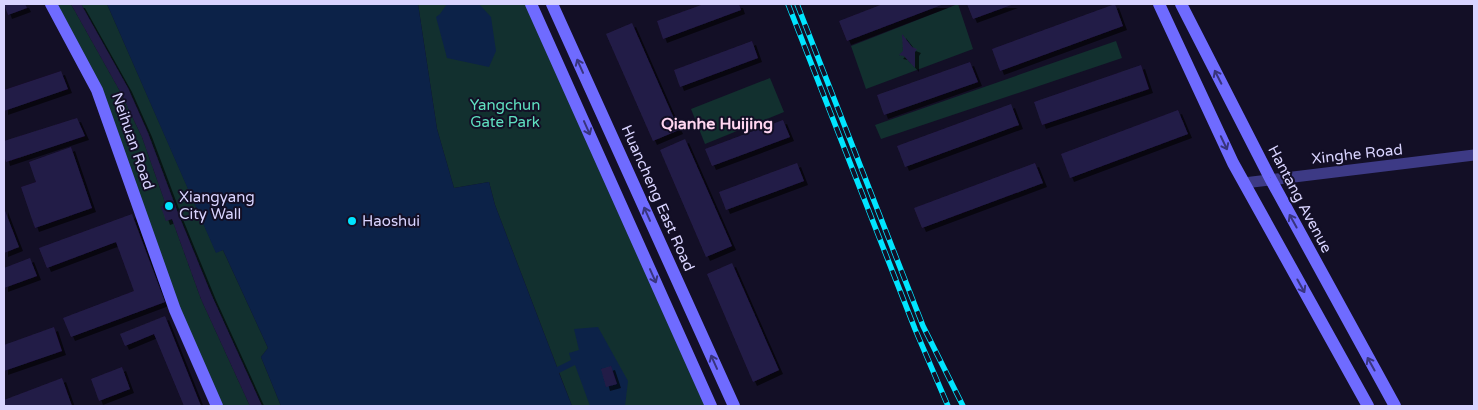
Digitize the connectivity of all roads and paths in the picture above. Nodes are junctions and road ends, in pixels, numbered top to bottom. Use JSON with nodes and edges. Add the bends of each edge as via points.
{"nodes":[{"id":1,"x":50,"y":4,"type":"edge"},
{"id":2,"x":531,"y":4,"type":"edge"},
{"id":3,"x":552,"y":4,"type":"edge"},
{"id":4,"x":1159,"y":4,"type":"edge"},
{"id":5,"x":1182,"y":4,"type":"edge"},
{"id":6,"x":1474,"y":156,"type":"edge"},
{"id":7,"x":1270,"y":178,"type":"junction"},
{"id":8,"x":1244,"y":183,"type":"junction"},
{"id":9,"x":218,"y":406,"type":"edge"},
{"id":10,"x":711,"y":406,"type":"edge"},
{"id":11,"x":734,"y":406,"type":"edge"},
{"id":12,"x":1368,"y":406,"type":"edge"},
{"id":13,"x":1395,"y":406,"type":"edge"}],
"edges":[{"from":1,"to":9,"type":"main road","name":"Neihuan Road","via":[[97,90],[175,310]]},
{"from":2,"to":10,"type":"main road","one_way":true},
{"from":11,"to":3,"type":"main road","name":"Huancheng East Road","one_way":true},
{"from":4,"to":8,"type":"main road","one_way":true},
{"from":7,"to":5,"type":"main road","name":"Hantang Avenue","one_way":true},
{"from":6,"to":7,"type":"street","name":"Xinghe Road"},
{"from":7,"to":8,"type":"street","name":"Xinghe Road"},
{"from":13,"to":7,"type":"main road","name":"Hantang Avenue","one_way":true},
{"from":8,"to":12,"type":"main road","one_way":true}]}
